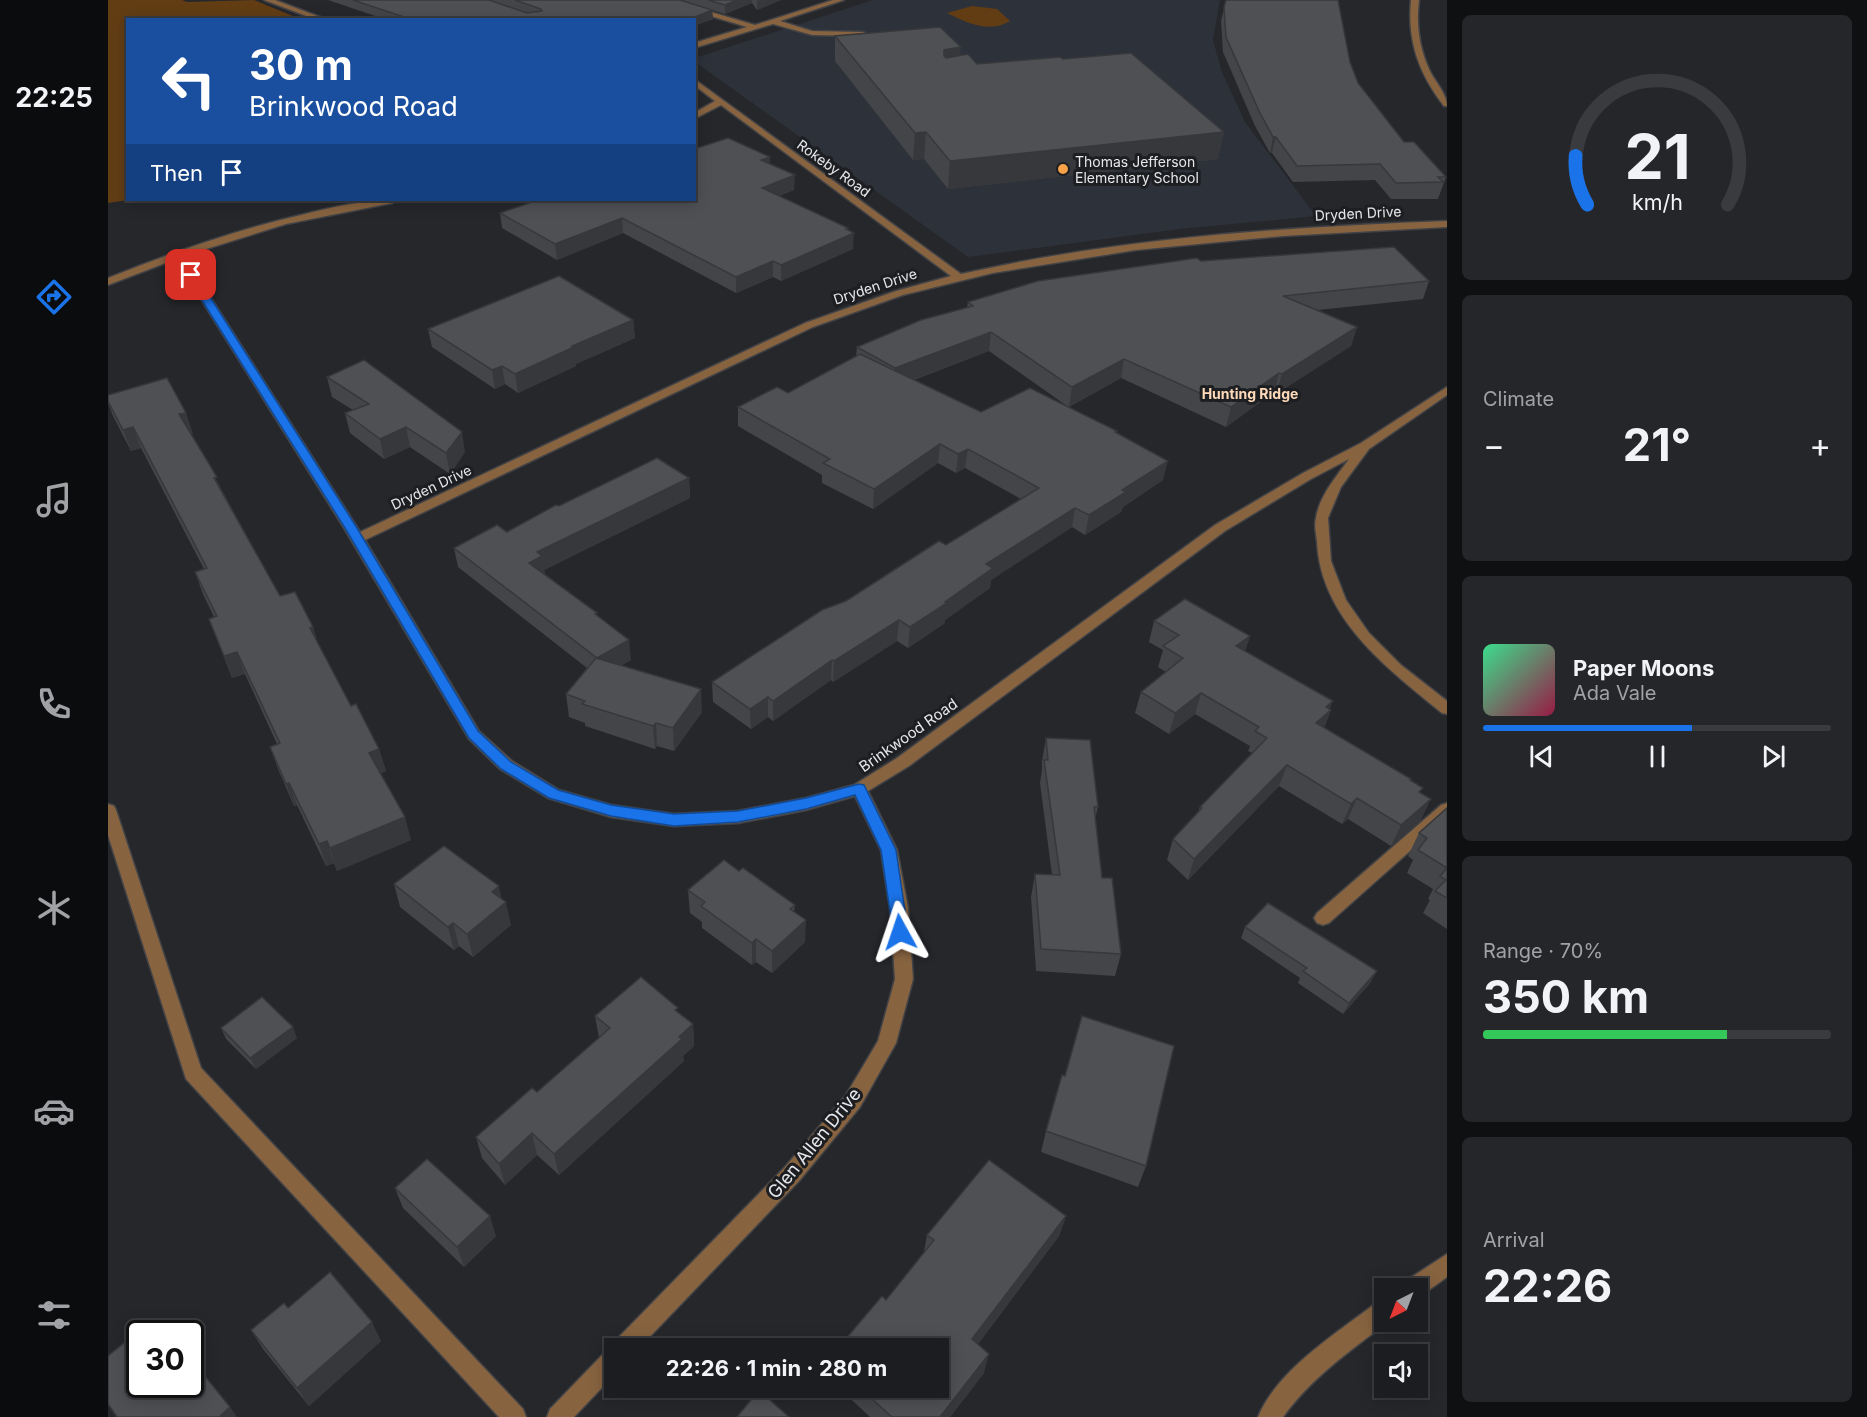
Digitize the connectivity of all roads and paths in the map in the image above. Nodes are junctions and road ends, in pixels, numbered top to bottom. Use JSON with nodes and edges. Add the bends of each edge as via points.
{"nodes":[{"id":1,"x":268,"y":0,"type":"edge"},
{"id":2,"x":662,"y":0,"type":"edge"},
{"id":3,"x":840,"y":0,"type":"edge"},
{"id":4,"x":1415,"y":0,"type":"edge"},
{"id":5,"x":319,"y":18,"type":"edge"},
{"id":6,"x":772,"y":21,"type":"junction"},
{"id":7,"x":756,"y":27,"type":"junction"},
{"id":8,"x":869,"y":34,"type":"edge"},
{"id":9,"x":696,"y":45,"type":"edge"},
{"id":10,"x":696,"y":82,"type":"edge"},
{"id":11,"x":721,"y":101,"type":"junction"},
{"id":12,"x":1447,"y":104,"type":"edge"},
{"id":13,"x":696,"y":116,"type":"edge"},
{"id":14,"x":387,"y":201,"type":"edge"},
{"id":15,"x":1447,"y":224,"type":"edge"},
{"id":16,"x":179,"y":256,"type":"junction"},
{"id":17,"x":958,"y":277,"type":"junction"},
{"id":18,"x":108,"y":282,"type":"edge"},
{"id":19,"x":1447,"y":390,"type":"edge"},
{"id":20,"x":1365,"y":446,"type":"junction"},
{"id":21,"x":357,"y":539,"type":"junction"},
{"id":22,"x":1447,"y":710,"type":"edge"},
{"id":23,"x":859,"y":789,"type":"junction"},
{"id":24,"x":1447,"y":809,"type":"edge"},
{"id":25,"x":108,"y":810,"type":"edge"},
{"id":26,"x":1323,"y":918,"type":"dead end"},
{"id":27,"x":1447,"y":1264,"type":"edge"},
{"id":28,"x":1428,"y":1278,"type":"edge"},
{"id":29,"x":1374,"y":1319,"type":"edge"},
{"id":30,"x":634,"y":1338,"type":"edge"},
{"id":31,"x":604,"y":1369,"type":"edge"},
{"id":32,"x":515,"y":1417,"type":"edge"},
{"id":33,"x":558,"y":1417,"type":"edge"},
{"id":34,"x":1269,"y":1417,"type":"edge"}],
"edges":[{"from":1,"to":5,"type":"street"},
{"from":2,"to":7,"type":"street"},
{"from":3,"to":6,"type":"street"},
{"from":4,"to":12,"type":"street","via":[[1413,30],[1418,53]]},
{"from":6,"to":7,"type":"street"},
{"from":6,"to":8,"type":"street","via":[[812,33]]},
{"from":7,"to":9,"type":"street"},
{"from":10,"to":11,"type":"street","name":"Rokeby Road"},
{"from":11,"to":13,"type":"street"},
{"from":11,"to":17,"type":"street","name":"Rokeby Road"},
{"from":14,"to":16,"type":"street","via":[[287,220]]},
{"from":15,"to":17,"type":"street","name":"Dryden Drive","via":[[1304,231],[1125,248]]},
{"from":16,"to":18,"type":"street"},
{"from":16,"to":21,"type":"street","name":"Brinkwood Road"},
{"from":17,"to":21,"type":"street","name":"Dryden Drive","via":[[876,299],[809,325]]},
{"from":19,"to":20,"type":"street"},
{"from":20,"to":22,"type":"street","via":[[1335,487],[1323,518],[1324,561],[1339,601],[1364,636]]},
{"from":20,"to":23,"type":"street","name":"Brinkwood Road","via":[[1220,528],[903,762]]},
{"from":21,"to":23,"type":"street","name":"Brinkwood Road","via":[[474,735],[506,765],[554,794],[611,811],[674,820],[738,817]]},
{"from":23,"to":30,"type":"street","name":"Glen Allen Drive","via":[[889,850],[899,908],[903,980],[886,1043],[853,1101],[792,1174]]},
{"from":24,"to":26,"type":"street"},
{"from":25,"to":32,"type":"street","via":[[193,1073]]},
{"from":27,"to":28,"type":"street"},
{"from":29,"to":34,"type":"street","via":[[1290,1388]]},
{"from":31,"to":33,"type":"street"}]}
